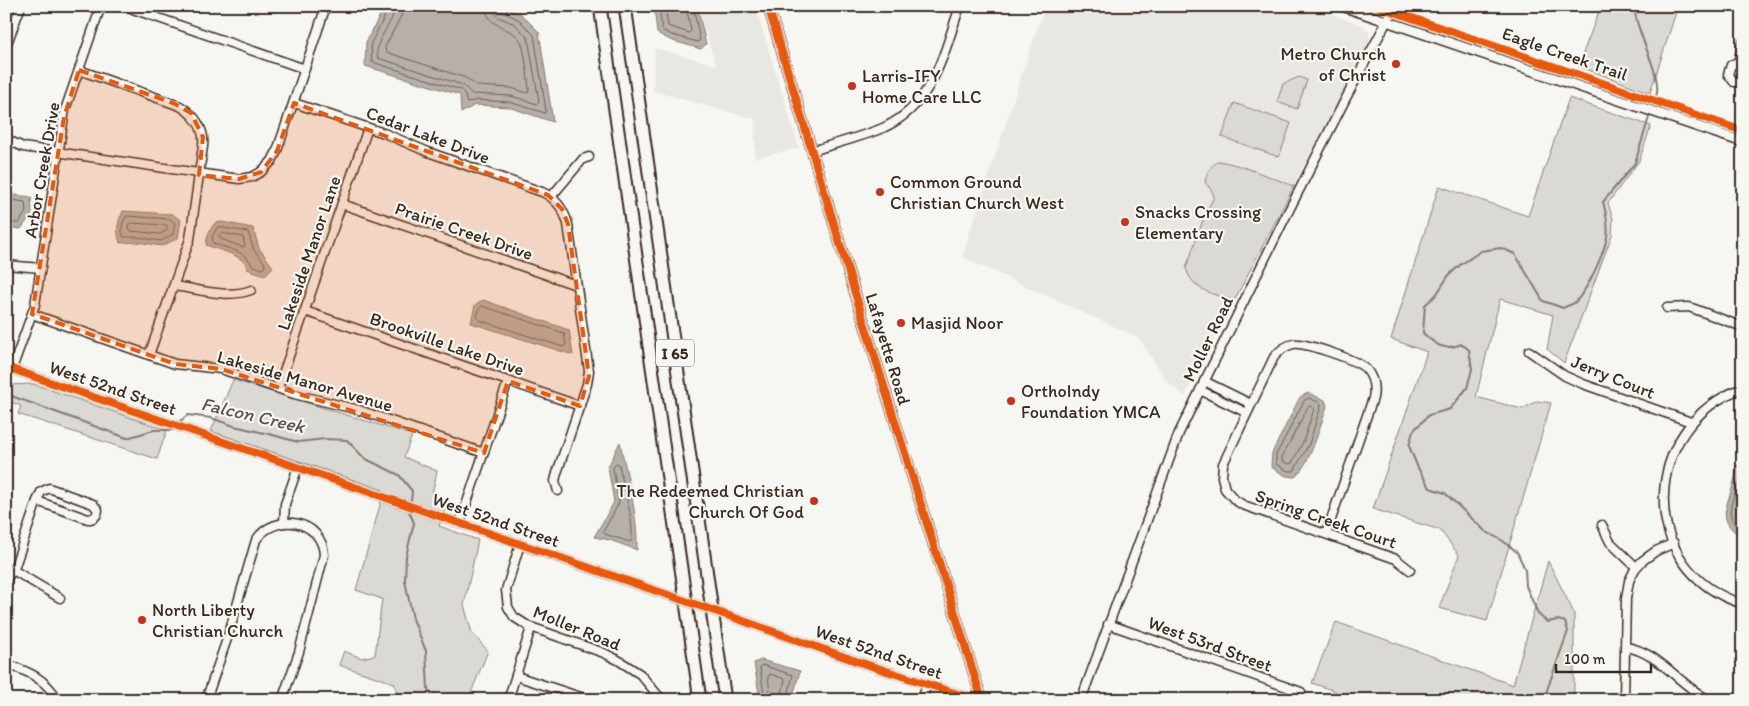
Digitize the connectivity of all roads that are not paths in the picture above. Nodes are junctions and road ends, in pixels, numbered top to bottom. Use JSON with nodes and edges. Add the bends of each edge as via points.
{"nodes":[{"id":1,"x":21,"y":6,"type":"edge"},
{"id":2,"x":101,"y":6,"type":"edge"},
{"id":3,"x":124,"y":6,"type":"edge"},
{"id":4,"x":326,"y":6,"type":"edge"},
{"id":5,"x":600,"y":6,"type":"edge"},
{"id":6,"x":625,"y":6,"type":"edge"},
{"id":7,"x":768,"y":6,"type":"edge"},
{"id":8,"x":960,"y":6,"type":"edge"},
{"id":9,"x":1342,"y":6,"type":"edge"},
{"id":10,"x":1395,"y":6,"type":"edge"},
{"id":11,"x":1387,"y":22,"type":"junction"},
{"id":12,"x":9,"y":31,"type":"edge"},
{"id":13,"x":7,"y":42,"type":"edge"},
{"id":14,"x":1743,"y":42,"type":"edge"},
{"id":15,"x":1740,"y":61,"type":"junction"},
{"id":16,"x":305,"y":69,"type":"junction"},
{"id":17,"x":79,"y":70,"type":"junction"},
{"id":18,"x":1743,"y":71,"type":"edge"},
{"id":19,"x":1743,"y":82,"type":"edge"},
{"id":20,"x":294,"y":102,"type":"junction"},
{"id":21,"x":368,"y":128,"type":"junction"},
{"id":22,"x":6,"y":140,"type":"edge"},
{"id":23,"x":1743,"y":142,"type":"edge"},
{"id":24,"x":812,"y":151,"type":"junction"},
{"id":25,"x":58,"y":153,"type":"junction"},
{"id":26,"x":589,"y":156,"type":"dead end"},
{"id":27,"x":199,"y":174,"type":"junction"},
{"id":28,"x":551,"y":197,"type":"junction"},
{"id":29,"x":342,"y":204,"type":"junction"},
{"id":30,"x":6,"y":265,"type":"edge"},
{"id":31,"x":40,"y":268,"type":"junction"},
{"id":32,"x":576,"y":285,"type":"junction"},
{"id":33,"x":174,"y":286,"type":"junction"},
{"id":34,"x":251,"y":290,"type":"dead end"},
{"id":35,"x":1667,"y":308,"type":"dead end"},
{"id":36,"x":305,"y":312,"type":"junction"},
{"id":37,"x":32,"y":314,"type":"junction"},
{"id":38,"x":1743,"y":327,"type":"edge"},
{"id":39,"x":1529,"y":351,"type":"dead end"},
{"id":40,"x":149,"y":355,"type":"junction"},
{"id":41,"x":9,"y":368,"type":"edge"},
{"id":42,"x":508,"y":381,"type":"junction"},
{"id":43,"x":1204,"y":381,"type":"junction"},
{"id":44,"x":278,"y":388,"type":"junction"},
{"id":45,"x":1743,"y":388,"type":"edge"},
{"id":46,"x":1200,"y":390,"type":"junction"},
{"id":47,"x":1251,"y":404,"type":"junction"},
{"id":48,"x":580,"y":406,"type":"junction"},
{"id":49,"x":1247,"y":413,"type":"junction"},
{"id":50,"x":1691,"y":422,"type":"junction"},
{"id":51,"x":484,"y":453,"type":"junction"},
{"id":52,"x":298,"y":467,"type":"junction"},
{"id":53,"x":558,"y":491,"type":"dead end"},
{"id":54,"x":37,"y":501,"type":"junction"},
{"id":55,"x":284,"y":523,"type":"junction"},
{"id":56,"x":460,"y":523,"type":"junction"},
{"id":57,"x":1602,"y":525,"type":"dead end"},
{"id":58,"x":1326,"y":534,"type":"junction"},
{"id":59,"x":1674,"y":543,"type":"junction"},
{"id":60,"x":520,"y":544,"type":"junction"},
{"id":61,"x":1636,"y":567,"type":"junction"},
{"id":62,"x":13,"y":570,"type":"junction"},
{"id":63,"x":1410,"y":570,"type":"dead end"},
{"id":64,"x":6,"y":580,"type":"edge"},
{"id":65,"x":60,"y":598,"type":"dead end"},
{"id":66,"x":1743,"y":604,"type":"edge"},
{"id":67,"x":1108,"y":624,"type":"junction"},
{"id":68,"x":531,"y":628,"type":"junction"},
{"id":69,"x":1626,"y":647,"type":"junction"},
{"id":70,"x":6,"y":664,"type":"edge"},
{"id":71,"x":516,"y":676,"type":"junction"},
{"id":72,"x":927,"y":684,"type":"junction"},
{"id":73,"x":1300,"y":696,"type":"edge"},
{"id":74,"x":58,"y":700,"type":"edge"},
{"id":75,"x":206,"y":700,"type":"edge"},
{"id":76,"x":282,"y":700,"type":"edge"},
{"id":77,"x":508,"y":700,"type":"edge"},
{"id":78,"x":590,"y":700,"type":"edge"},
{"id":79,"x":662,"y":700,"type":"edge"},
{"id":80,"x":700,"y":700,"type":"edge"},
{"id":81,"x":725,"y":700,"type":"edge"},
{"id":82,"x":922,"y":700,"type":"edge"},
{"id":83,"x":976,"y":700,"type":"edge"},
{"id":84,"x":982,"y":700,"type":"edge"},
{"id":85,"x":1081,"y":700,"type":"edge"},
{"id":86,"x":1624,"y":700,"type":"edge"},
{"id":87,"x":1709,"y":700,"type":"edge"}],
"edges":[{"from":1,"to":12,"type":"street"},
{"from":2,"to":17,"type":"street","name":"Arbor Creek Drive"},
{"from":3,"to":16,"type":"street"},
{"from":4,"to":16,"type":"street"},
{"from":5,"to":80,"type":"highway","number":"I 65"},
{"from":6,"to":81,"type":"highway","number":"I 65"},
{"from":7,"to":24,"type":"main road","name":"Lafayette Road"},
{"from":8,"to":24,"type":"street","via":[[934,78],[912,109],[885,127]]},
{"from":9,"to":11,"type":"main road"},
{"from":10,"to":11,"type":"street","name":"Moller Road"},
{"from":11,"to":23,"type":"main road"},
{"from":11,"to":43,"type":"street","name":"Moller Road","via":[[1335,118]]},
{"from":12,"to":13,"type":"street"},
{"from":14,"to":15,"type":"street"},
{"from":15,"to":18,"type":"street"},
{"from":15,"to":19,"type":"street","via":[[1731,65],[1728,74],[1734,82]]},
{"from":16,"to":20,"type":"street"},
{"from":17,"to":25,"type":"street","name":"Arbor Creek Drive","via":[[65,110]]},
{"from":17,"to":27,"type":"street","via":[[173,103],[190,113],[199,124],[203,137]]},
{"from":20,"to":21,"type":"street","name":"Cedar Lake Drive"},
{"from":20,"to":27,"type":"street","via":[[277,151],[261,172],[239,180]]},
{"from":21,"to":28,"type":"street","name":"Cedar Lake Drive"},
{"from":21,"to":29,"type":"street","name":"Lakeside Manor Lane"},
{"from":22,"to":25,"type":"street","via":[[20,147]]},
{"from":24,"to":84,"type":"main road","name":"Lafayette Road"},
{"from":25,"to":27,"type":"street"},
{"from":25,"to":31,"type":"street","name":"Arbor Creek Drive"},
{"from":26,"to":28,"type":"street","via":[[583,158]]},
{"from":27,"to":33,"type":"street","via":[[191,234]]},
{"from":28,"to":32,"type":"street","via":[[562,209],[568,224]]},
{"from":29,"to":32,"type":"street","name":"Prairie Creek Drive"},
{"from":29,"to":36,"type":"street","name":"Lakeside Manor Lane"},
{"from":30,"to":31,"type":"street"},
{"from":31,"to":37,"type":"street","name":"Arbor Creek Drive"},
{"from":32,"to":48,"type":"street","via":[[589,371]]},
{"from":33,"to":34,"type":"street","via":[[228,294]]},
{"from":33,"to":40,"type":"street"},
{"from":35,"to":38,"type":"street","via":[[1689,307]]},
{"from":36,"to":42,"type":"street","name":"Brookville Lake Drive"},
{"from":36,"to":44,"type":"street","name":"Lakeside Manor Lane"},
{"from":37,"to":40,"type":"street","name":"Lakeside Manor Avenue"},
{"from":37,"to":41,"type":"street","name":"Arbor Creek Drive"},
{"from":39,"to":50,"type":"street","name":"Jerry Court","via":[[1565,376],[1583,384]]},
{"from":40,"to":44,"type":"street","name":"Lakeside Manor Avenue","via":[[175,364],[221,369]]},
{"from":41,"to":52,"type":"street","name":"West 52nd Street"},
{"from":42,"to":48,"type":"street","name":"Brookville Lake Drive"},
{"from":42,"to":51,"type":"street"},
{"from":43,"to":46,"type":"street","name":"Moller Road"},
{"from":43,"to":47,"type":"street"},
{"from":44,"to":51,"type":"street","name":"Lakeside Manor Avenue","via":[[359,410]]},
{"from":45,"to":50,"type":"street","via":[[1726,394]]},
{"from":46,"to":49,"type":"street"},
{"from":46,"to":67,"type":"street","name":"Moller Road","via":[[1171,452]]},
{"from":47,"to":49,"type":"street"},
{"from":47,"to":58,"type":"street","via":[[1274,357],[1282,348],[1299,344],[1363,366],[1371,377],[1374,392]]},
{"from":48,"to":53,"type":"street","via":[[556,473]]},
{"from":49,"to":58,"type":"street","name":"Spring Creek Court","via":[[1223,464],[1225,489],[1242,505]]},
{"from":50,"to":59,"type":"street","via":[[1673,452],[1664,484],[1665,516]]},
{"from":51,"to":56,"type":"street"},
{"from":52,"to":55,"type":"street","via":[[285,504]]},
{"from":52,"to":56,"type":"street","name":"West 52nd Street"},
{"from":54,"to":54,"type":"street","via":[[40,492],[48,488],[93,504],[97,513],[88,519]]},
{"from":54,"to":62,"type":"street"},
{"from":55,"to":75,"type":"street","via":[[268,528],[254,544]]},
{"from":55,"to":76,"type":"street","via":[[296,524],[313,532],[322,541],[324,555]]},
{"from":56,"to":60,"type":"street","name":"West 52nd Street"},
{"from":57,"to":61,"type":"street","via":[[1610,542]]},
{"from":58,"to":63,"type":"street","name":"Spring Creek Court","via":[[1396,559]]},
{"from":59,"to":61,"type":"street","via":[[1654,552]]},
{"from":59,"to":66,"type":"street","via":[[1684,563],[1703,583],[1720,595]]},
{"from":60,"to":68,"type":"street","name":"Moller Road","via":[[507,584],[506,598],[514,617]]},
{"from":60,"to":72,"type":"street","name":"West 52nd Street","bridge":true},
{"from":61,"to":69,"type":"street","via":[[1626,595]]},
{"from":62,"to":64,"type":"street"},
{"from":62,"to":65,"type":"street"},
{"from":67,"to":73,"type":"street","name":"West 53rd Street"},
{"from":67,"to":85,"type":"street","name":"Moller Road"},
{"from":68,"to":71,"type":"street"},
{"from":68,"to":79,"type":"street","name":"Moller Road","via":[[618,660],[640,674]]},
{"from":69,"to":86,"type":"street"},
{"from":69,"to":87,"type":"street","via":[[1650,656]]},
{"from":70,"to":74,"type":"street","via":[[36,676]]},
{"from":71,"to":77,"type":"street"},
{"from":71,"to":78,"type":"street"},
{"from":72,"to":82,"type":"street"},
{"from":72,"to":83,"type":"street","name":"West 52nd Street"}]}
